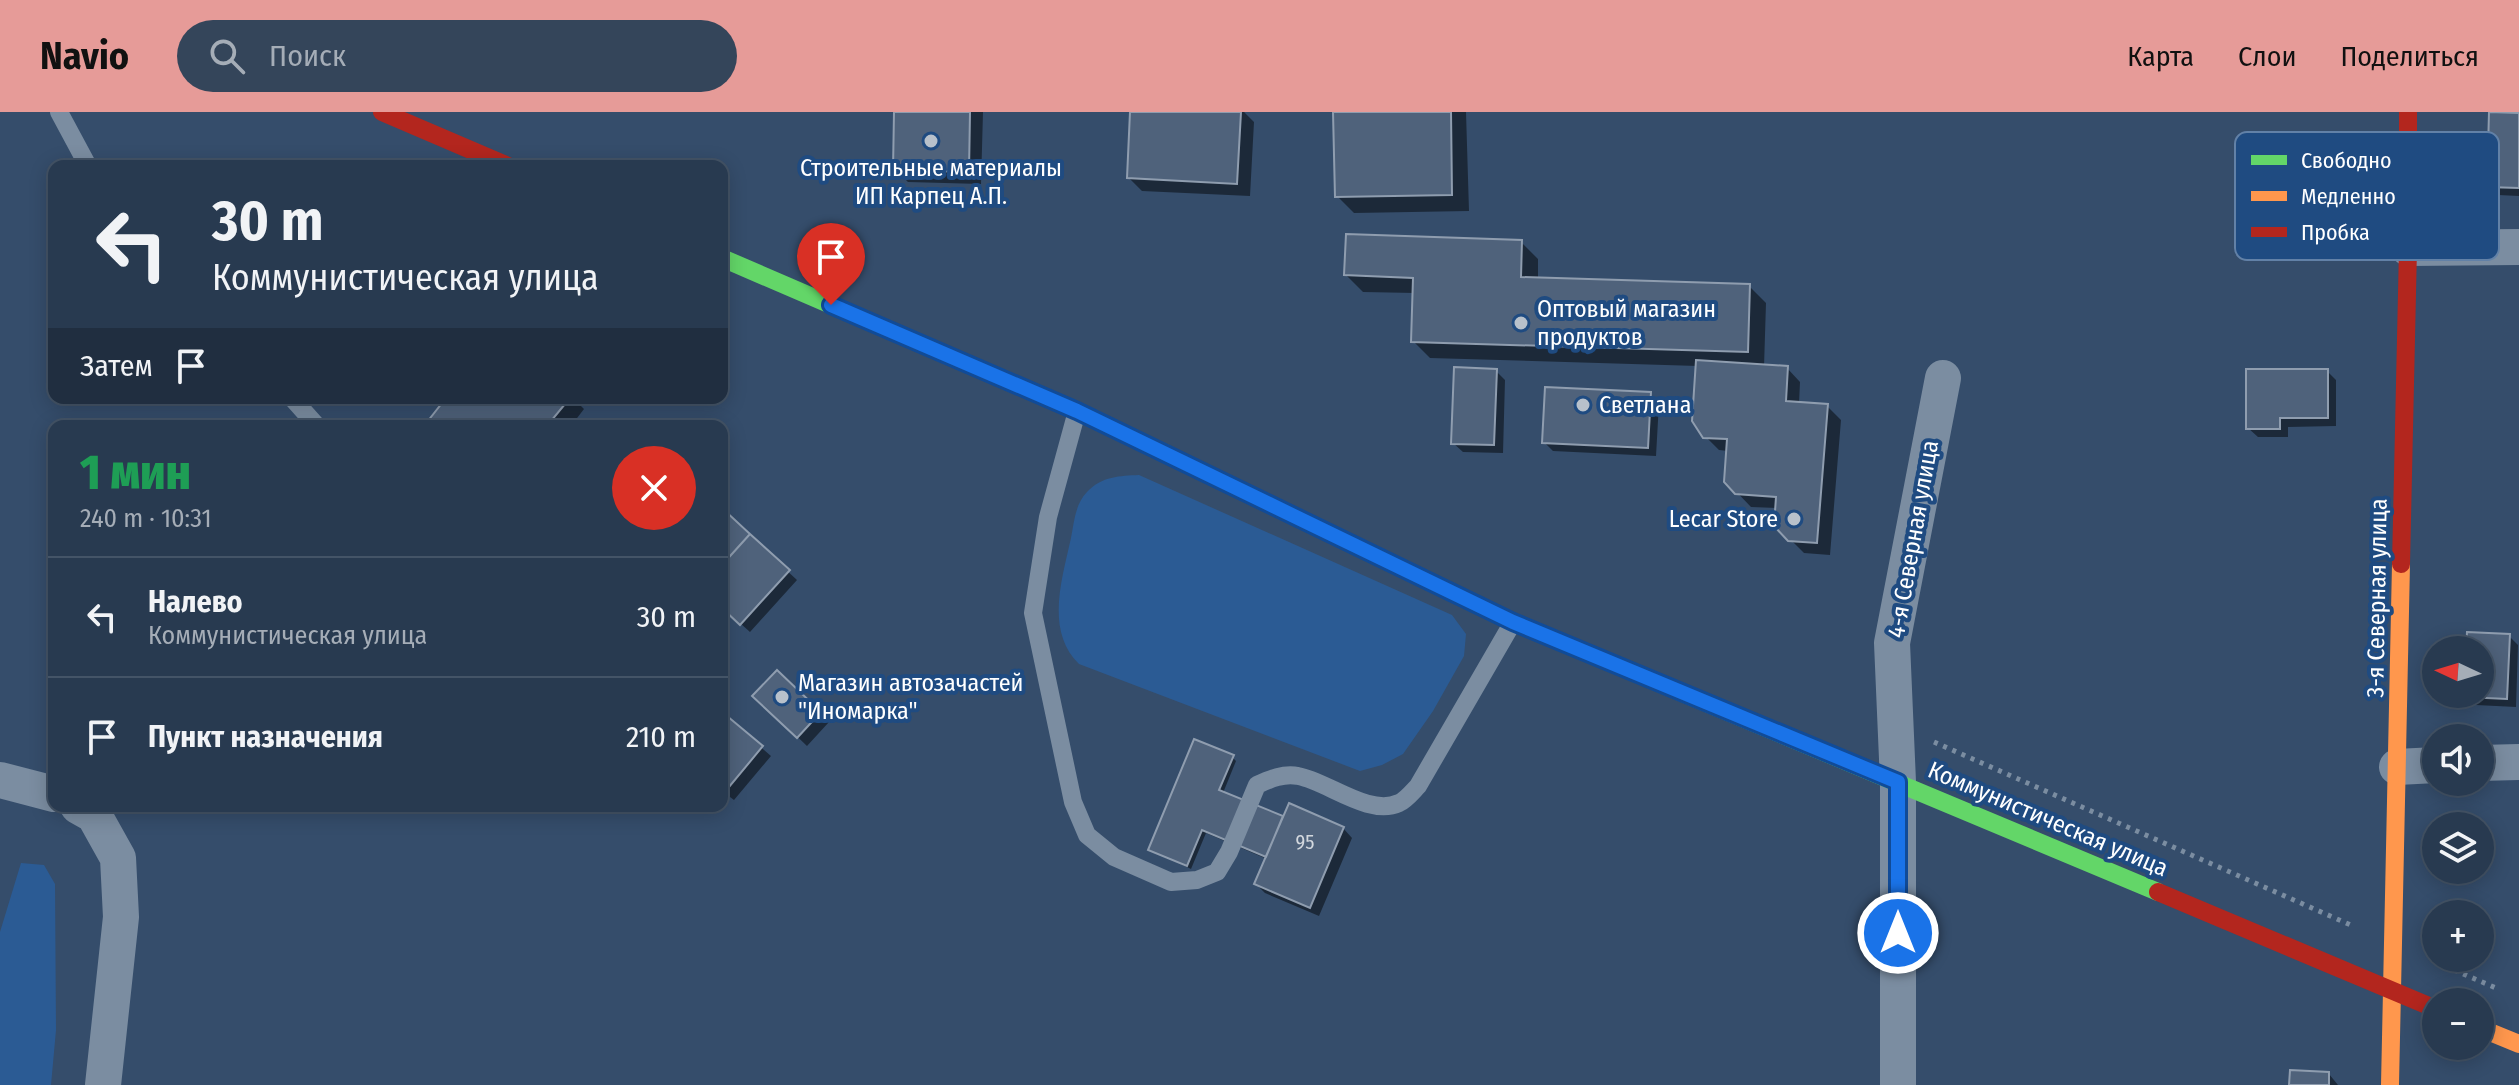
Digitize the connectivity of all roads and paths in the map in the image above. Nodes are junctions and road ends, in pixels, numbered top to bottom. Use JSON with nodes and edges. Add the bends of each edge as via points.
{"nodes":[{"id":1,"x":59,"y":112,"type":"edge"},
{"id":2,"x":382,"y":112,"type":"edge"},
{"id":3,"x":85,"y":160,"type":"edge"},
{"id":4,"x":494,"y":160,"type":"edge"},
{"id":5,"x":2499,"y":247,"type":"edge"},
{"id":6,"x":2519,"y":247,"type":"edge"},
{"id":7,"x":2408,"y":260,"type":"edge"},
{"id":8,"x":728,"y":261,"type":"edge"},
{"id":9,"x":1943,"y":378,"type":"dead end"},
{"id":10,"x":297,"y":404,"type":"edge"},
{"id":11,"x":1077,"y":411,"type":"junction"},
{"id":12,"x":312,"y":420,"type":"edge"},
{"id":13,"x":1513,"y":622,"type":"junction"},
{"id":14,"x":1896,"y":725,"type":"junction"},
{"id":15,"x":2519,"y":762,"type":"edge"},
{"id":16,"x":2494,"y":763,"type":"edge"},
{"id":17,"x":2422,"y":766,"type":"edge"},
{"id":18,"x":2397,"y":767,"type":"junction"},
{"id":19,"x":0,"y":780,"type":"edge"},
{"id":20,"x":1898,"y":782,"type":"junction"},
{"id":21,"x":48,"y":792,"type":"edge"},
{"id":22,"x":89,"y":812,"type":"edge"},
{"id":23,"x":2392,"y":943,"type":"junction"},
{"id":24,"x":2459,"y":972,"type":"edge"},
{"id":25,"x":2391,"y":990,"type":"junction"},
{"id":26,"x":2505,"y":992,"type":"dead end"},
{"id":27,"x":2422,"y":1003,"type":"edge"},
{"id":28,"x":2494,"y":1034,"type":"edge"},
{"id":29,"x":2519,"y":1044,"type":"edge"},
{"id":30,"x":103,"y":1085,"type":"edge"},
{"id":31,"x":1898,"y":1085,"type":"edge"},
{"id":32,"x":2390,"y":1085,"type":"edge"}],
"edges":[{"from":1,"to":3,"type":"lane"},
{"from":2,"to":4,"type":"street"},
{"from":5,"to":6,"type":"street"},
{"from":7,"to":18,"type":"street","name":"3-я Северная улица"},
{"from":8,"to":11,"type":"street","name":"Коммунистическая улица"},
{"from":9,"to":14,"type":"street","name":"4-я Северная улица","via":[[1892,643]]},
{"from":10,"to":12,"type":"lane"},
{"from":11,"to":13,"type":"street","name":"Коммунистическая улица"},
{"from":11,"to":13,"type":"lane","via":[[1048,517],[1033,613],[1073,802],[1087,835],[1114,857],[1171,882],[1217,872],[1257,785],[1274,777],[1298,775],[1353,799],[1399,803],[1418,786]]},
{"from":13,"to":20,"type":"street","name":"Коммунистическая улица"},
{"from":14,"to":20,"type":"street","name":"4-я Северная улица"},
{"from":14,"to":23,"type":"path"},
{"from":15,"to":16,"type":"street"},
{"from":17,"to":18,"type":"street"},
{"from":18,"to":23,"type":"street","name":"3-я Северная улица"},
{"from":19,"to":21,"type":"street"},
{"from":20,"to":25,"type":"street","name":"Коммунистическая улица"},
{"from":20,"to":31,"type":"street","name":"4-я Северная улица"},
{"from":22,"to":30,"type":"street","via":[[118,858],[121,917]]},
{"from":23,"to":25,"type":"street","name":"3-я Северная улица"},
{"from":24,"to":26,"type":"path"},
{"from":25,"to":27,"type":"street","name":"Коммунистическая улица"},
{"from":25,"to":32,"type":"street","name":"3-я Северная улица"},
{"from":28,"to":29,"type":"street"}]}
